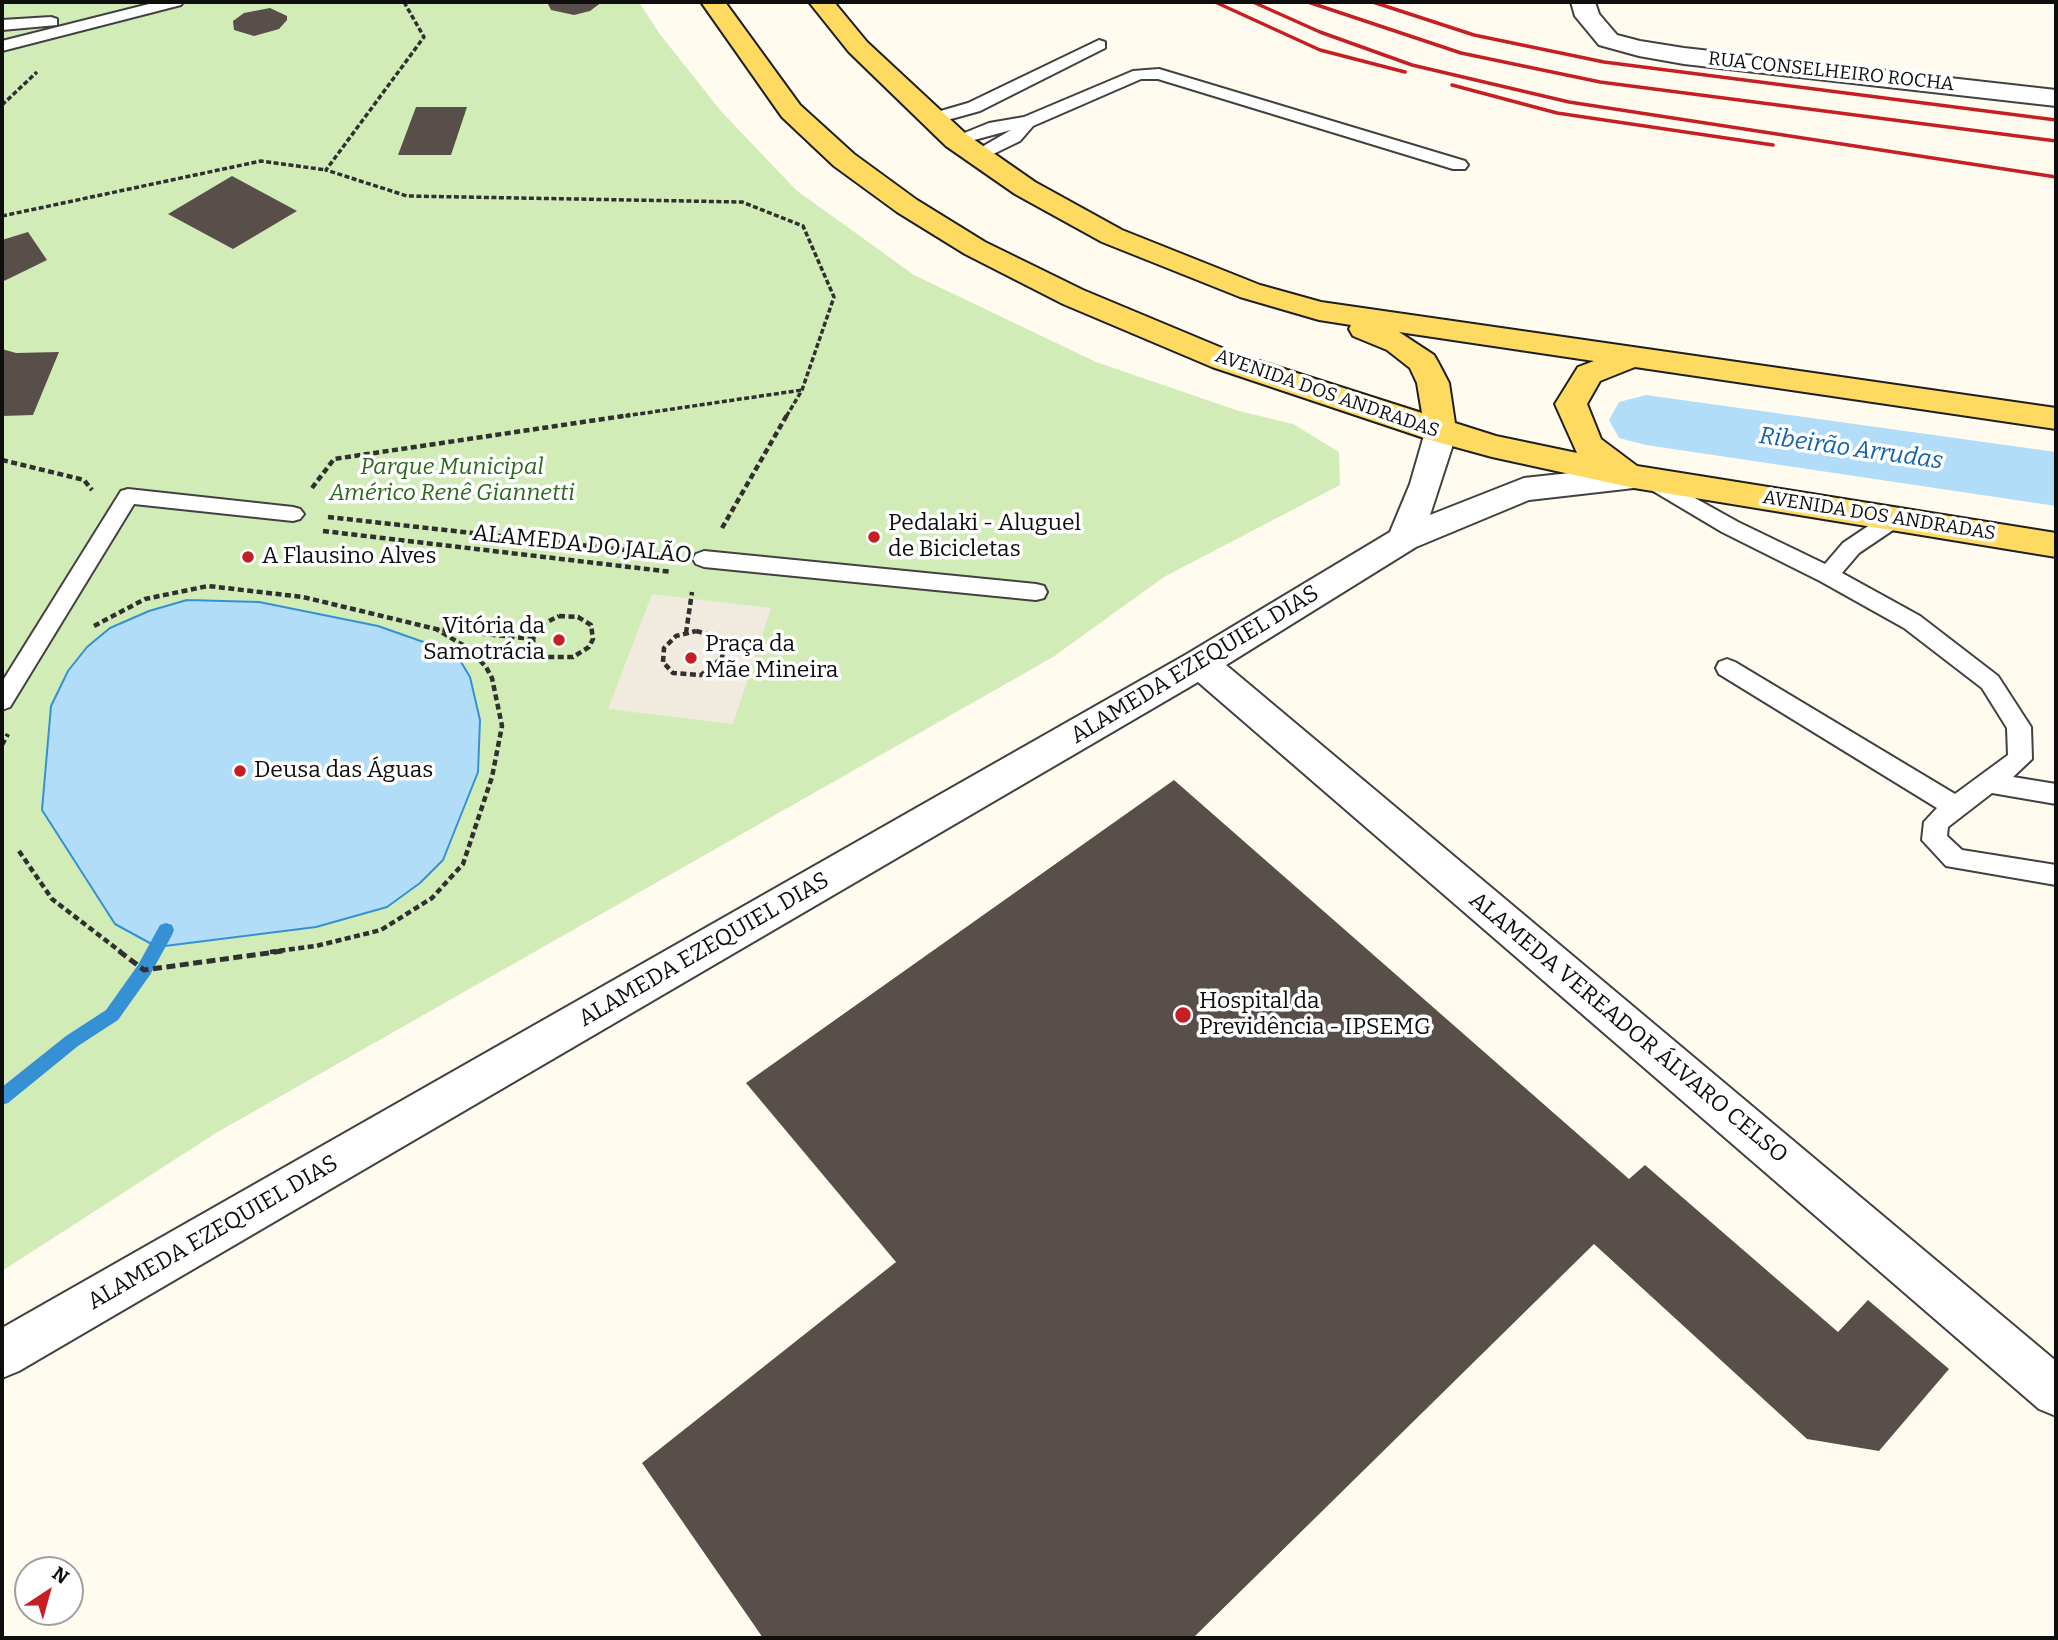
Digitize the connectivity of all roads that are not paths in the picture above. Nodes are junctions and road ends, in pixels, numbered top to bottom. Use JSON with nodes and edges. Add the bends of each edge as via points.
{"nodes":[{"id":1,"x":175,"y":2,"type":"edge"},
{"id":2,"x":713,"y":2,"type":"edge"},
{"id":3,"x":821,"y":2,"type":"edge"},
{"id":4,"x":1583,"y":2,"type":"edge"},
{"id":5,"x":104,"y":20,"type":"junction"},
{"id":6,"x":2,"y":25,"type":"edge"},
{"id":7,"x":1099,"y":45,"type":"dead end"},
{"id":8,"x":2,"y":46,"type":"edge"},
{"id":9,"x":2056,"y":98,"type":"edge"},
{"id":10,"x":933,"y":119,"type":"junction"},
{"id":11,"x":1028,"y":122,"type":"junction"},
{"id":12,"x":967,"y":148,"type":"junction"},
{"id":13,"x":1459,"y":164,"type":"dead end"},
{"id":14,"x":1319,"y":311,"type":"junction"},
{"id":15,"x":1631,"y":357,"type":"junction"},
{"id":16,"x":2056,"y":418,"type":"edge"},
{"id":17,"x":1441,"y":432,"type":"junction"},
{"id":18,"x":1642,"y":478,"type":"junction"},
{"id":19,"x":293,"y":513,"type":"road end"},
{"id":20,"x":1894,"y":519,"type":"junction"},
{"id":21,"x":1404,"y":539,"type":"junction"},
{"id":22,"x":2056,"y":545,"type":"edge"},
{"id":23,"x":704,"y":559,"type":"road end"},
{"id":24,"x":1828,"y":575,"type":"junction"},
{"id":25,"x":1036,"y":592,"type":"dead end"},
{"id":26,"x":1200,"y":664,"type":"junction"},
{"id":27,"x":1727,"y":668,"type":"dead end"},
{"id":28,"x":2,"y":701,"type":"edge"},
{"id":29,"x":1989,"y":783,"type":"junction"},
{"id":30,"x":2056,"y":794,"type":"edge"},
{"id":31,"x":1956,"y":807,"type":"junction"},
{"id":32,"x":2056,"y":875,"type":"edge"},
{"id":33,"x":2,"y":1354,"type":"edge"},
{"id":34,"x":2056,"y":1392,"type":"edge"}],
"edges":[{"from":1,"to":5,"type":"lane"},
{"from":2,"to":17,"type":"main road","name":"AVENIDA DOS ANDRADAS","via":[[791,111],[844,160],[975,248],[1073,297],[1223,360]]},
{"from":3,"to":10,"type":"main road","via":[[858,47]]},
{"from":4,"to":9,"type":"street","name":"RUA CONSELHEIRO ROCHA","via":[[1587,16],[1608,40],[1684,56]]},
{"from":5,"to":6,"type":"lane"},
{"from":5,"to":8,"type":"lane"},
{"from":7,"to":10,"type":"lane","via":[[974,107]]},
{"from":10,"to":12,"type":"main road"},
{"from":11,"to":12,"type":"lane","via":[[995,127]]},
{"from":11,"to":12,"type":"lane","via":[[1014,137]]},
{"from":11,"to":13,"type":"lane","via":[[1119,81],[1159,74]]},
{"from":12,"to":14,"type":"main road","via":[[1112,236],[1250,291]]},
{"from":14,"to":15,"type":"main road"},
{"from":14,"to":17,"type":"main road","via":[[1398,343],[1423,362],[1433,383]]},
{"from":15,"to":16,"type":"main road"},
{"from":15,"to":18,"type":"main road","via":[[1589,374],[1571,404],[1587,445]]},
{"from":17,"to":18,"type":"main road","name":"AVENIDA DOS ANDRADAS"},
{"from":17,"to":21,"type":"street"},
{"from":18,"to":20,"type":"main road","name":"AVENIDA DOS ANDRADAS"},
{"from":18,"to":21,"type":"street","name":"ALAMEDA EZEQUIEL DIAS","via":[[1524,489]]},
{"from":18,"to":24,"type":"lane"},
{"from":19,"to":28,"type":"lane","via":[[128,496]]},
{"from":20,"to":22,"type":"main road","name":"AVENIDA DOS ANDRADAS"},
{"from":20,"to":24,"type":"lane","via":[[1851,548]]},
{"from":21,"to":26,"type":"street","name":"ALAMEDA EZEQUIEL DIAS"},
{"from":23,"to":25,"type":"lane","name":"ALAMEDA DO JALÃO"},
{"from":24,"to":29,"type":"lane","via":[[1912,622],[1990,682],[2019,726],[2020,759]]},
{"from":26,"to":33,"type":"street","name":"ALAMEDA EZEQUIEL DIAS"},
{"from":26,"to":34,"type":"street","name":"ALAMEDA VEREADOR ÁLVARO CELSO"},
{"from":27,"to":31,"type":"lane"},
{"from":29,"to":30,"type":"lane"},
{"from":29,"to":31,"type":"lane"},
{"from":31,"to":32,"type":"lane","via":[[1936,822],[1934,840],[1955,859]]}]}
